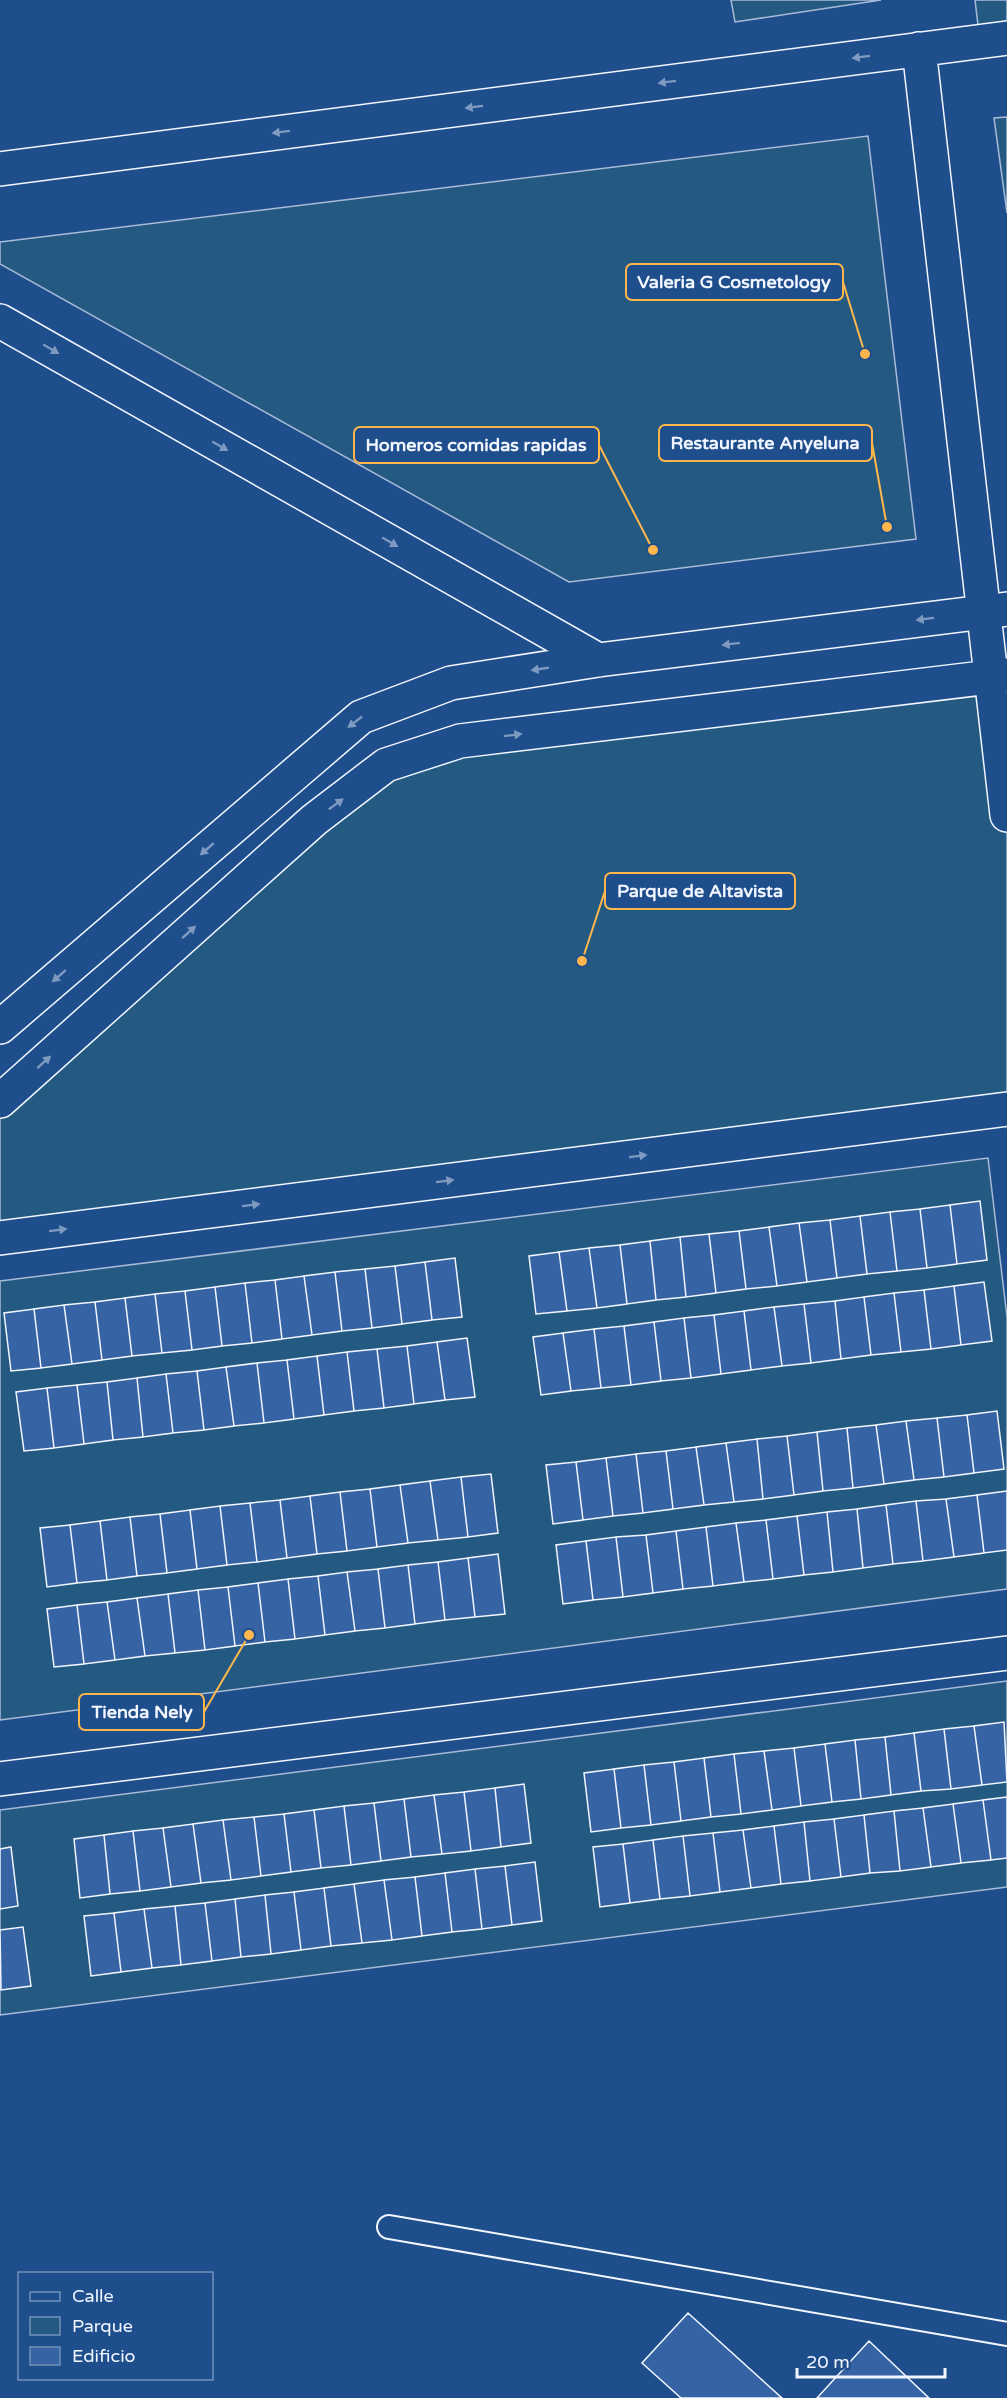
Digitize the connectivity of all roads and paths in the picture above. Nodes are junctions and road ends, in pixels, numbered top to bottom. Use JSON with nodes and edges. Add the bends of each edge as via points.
{"nodes":[{"id":1,"x":993,"y":40,"type":"edge"},
{"id":2,"x":919,"y":49,"type":"junction"},
{"id":3,"x":0,"y":169,"type":"edge"},
{"id":4,"x":0,"y":321,"type":"edge"},
{"id":5,"x":995,"y":611,"type":"edge"},
{"id":6,"x":598,"y":660,"type":"junction"},
{"id":7,"x":999,"y":676,"type":"edge"},
{"id":8,"x":1007,"y":814,"type":"edge"},
{"id":9,"x":0,"y":1027,"type":"edge"},
{"id":10,"x":0,"y":1101,"type":"edge"},
{"id":11,"x":1007,"y":1109,"type":"edge"},
{"id":12,"x":0,"y":1238,"type":"edge"},
{"id":13,"x":1007,"y":1653,"type":"edge"},
{"id":14,"x":0,"y":1779,"type":"edge"},
{"id":15,"x":389,"y":2227,"type":"dead end"},
{"id":16,"x":1007,"y":2334,"type":"edge"}],
"edges":[{"from":1,"to":2,"type":"street"},
{"from":2,"to":3,"type":"street","one_way":true},
{"from":2,"to":5,"type":"street"},
{"from":4,"to":6,"type":"street","one_way":true},
{"from":5,"to":6,"type":"street","one_way":true},
{"from":5,"to":7,"type":"street"},
{"from":6,"to":9,"type":"street","one_way":true,"via":[[452,683],[361,717]]},
{"from":7,"to":8,"type":"street"},
{"from":10,"to":7,"type":"street","one_way":true,"via":[[314,820],[386,765],[460,741]]},
{"from":12,"to":11,"type":"street","one_way":true},
{"from":13,"to":14,"type":"street"},
{"from":15,"to":16,"type":"lane"}]}
